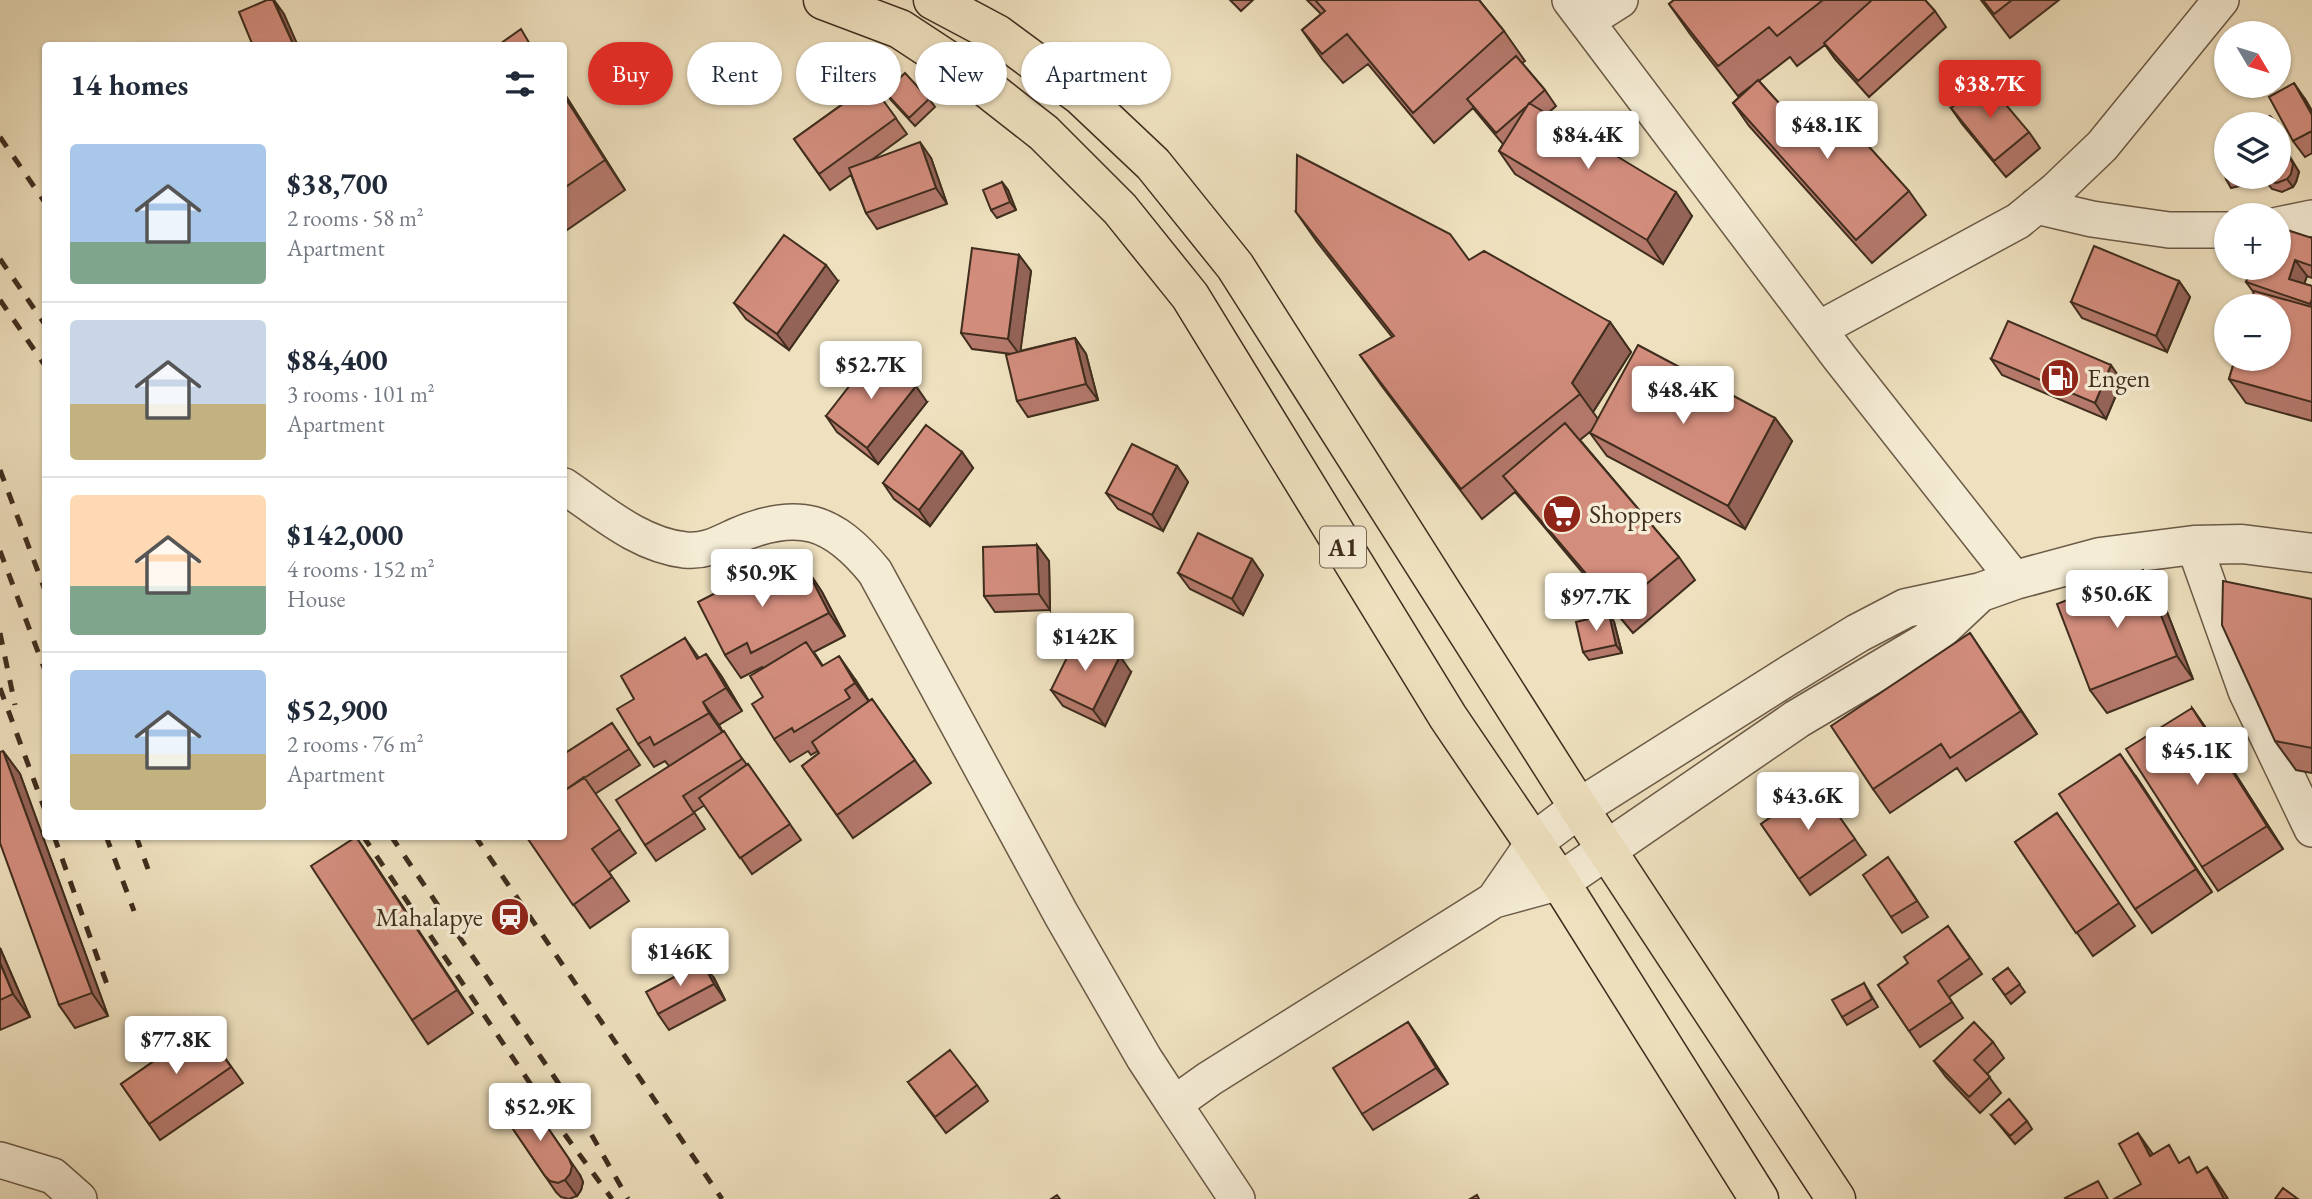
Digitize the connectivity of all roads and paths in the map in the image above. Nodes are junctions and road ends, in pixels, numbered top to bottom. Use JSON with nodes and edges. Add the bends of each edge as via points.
{"nodes":[{"id":1,"x":823,"y":0,"type":"edge"},
{"id":2,"x":933,"y":0,"type":"edge"},
{"id":3,"x":1620,"y":0,"type":"edge"},
{"id":4,"x":2221,"y":0,"type":"edge"},
{"id":5,"x":1578,"y":10,"type":"edge"},
{"id":6,"x":2036,"y":206,"type":"junction"},
{"id":7,"x":2312,"y":218,"type":"edge"},
{"id":8,"x":2291,"y":222,"type":"edge"},
{"id":9,"x":2214,"y":230,"type":"edge"},
{"id":10,"x":1819,"y":329,"type":"junction"},
{"id":11,"x":567,"y":488,"type":"edge"},
{"id":12,"x":2194,"y":545,"type":"junction"},
{"id":13,"x":2312,"y":553,"type":"edge"},
{"id":14,"x":1998,"y":586,"type":"junction"},
{"id":15,"x":1579,"y":808,"type":"junction"},
{"id":16,"x":2312,"y":829,"type":"edge"},
{"id":17,"x":1534,"y":842,"type":"junction"},
{"id":18,"x":1607,"y":850,"type":"junction"},
{"id":19,"x":1560,"y":882,"type":"junction"},
{"id":20,"x":1494,"y":900,"type":"junction"},
{"id":21,"x":1174,"y":1104,"type":"junction"},
{"id":22,"x":0,"y":1160,"type":"edge"},
{"id":23,"x":79,"y":1199,"type":"edge"},
{"id":24,"x":1237,"y":1199,"type":"edge"},
{"id":25,"x":1759,"y":1199,"type":"edge"},
{"id":26,"x":1836,"y":1199,"type":"edge"}],
"edges":[{"from":1,"to":17,"type":"highway","number":"A1","via":[[900,29],[970,75],[1044,133],[1120,209],[1190,296],[1448,717]]},
{"from":2,"to":15,"type":"highway","number":"A1","via":[[996,34],[1080,96],[1153,164],[1235,266]]},
{"from":3,"to":5,"type":"street"},
{"from":4,"to":6,"type":"street","via":[[2102,146]]},
{"from":5,"to":10,"type":"street"},
{"from":6,"to":9,"type":"street","via":[[2169,230]]},
{"from":6,"to":10,"type":"street"},
{"from":7,"to":8,"type":"street"},
{"from":10,"to":14,"type":"street"},
{"from":11,"to":21,"type":"street","via":[[661,545],[709,549],[789,520],[829,529],[860,553],[875,572],[1061,915]]},
{"from":12,"to":13,"type":"street","via":[[2242,544]]},
{"from":12,"to":14,"type":"street","via":[[2100,557]]},
{"from":12,"to":16,"type":"street","via":[[2246,691]]},
{"from":14,"to":15,"type":"street","via":[[1906,608],[1858,633]]},
{"from":14,"to":18,"type":"street","via":[[1927,642],[1797,719]]},
{"from":15,"to":17,"type":"street"},
{"from":15,"to":18,"type":"highway","number":"A1"},
{"from":17,"to":19,"type":"highway","number":"A1"},
{"from":17,"to":20,"type":"street"},
{"from":18,"to":19,"type":"street"},
{"from":18,"to":26,"type":"highway","number":"A1"},
{"from":19,"to":20,"type":"street"},
{"from":19,"to":25,"type":"highway","number":"A1"},
{"from":20,"to":21,"type":"street"},
{"from":21,"to":24,"type":"street"},
{"from":22,"to":23,"type":"street","via":[[53,1176]]}]}
